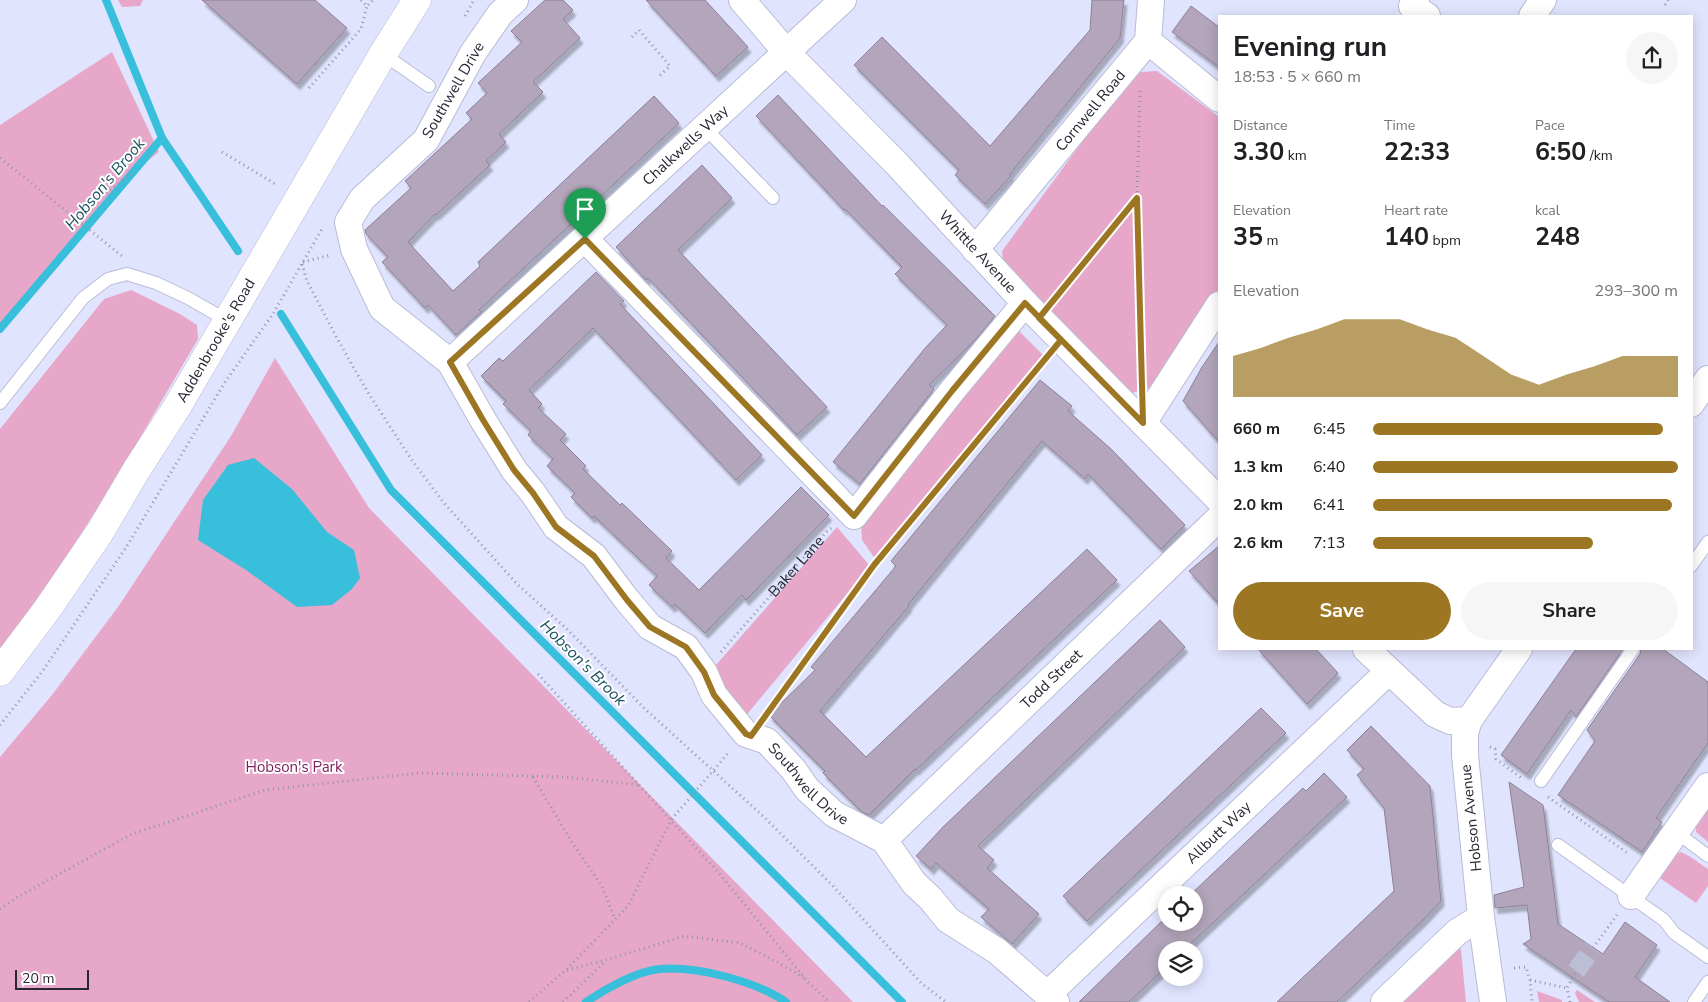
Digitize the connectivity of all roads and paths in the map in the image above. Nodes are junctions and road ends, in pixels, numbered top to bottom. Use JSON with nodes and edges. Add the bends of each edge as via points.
{"nodes":[{"id":1,"x":361,"y":0,"type":"edge"},
{"id":2,"x":373,"y":0,"type":"edge"},
{"id":3,"x":417,"y":0,"type":"edge"},
{"id":4,"x":474,"y":0,"type":"edge"},
{"id":5,"x":515,"y":0,"type":"edge"},
{"id":6,"x":742,"y":0,"type":"edge"},
{"id":7,"x":843,"y":0,"type":"edge"},
{"id":8,"x":1152,"y":0,"type":"edge"},
{"id":9,"x":1543,"y":0,"type":"edge"},
{"id":10,"x":1668,"y":0,"type":"edge"},
{"id":11,"x":1665,"y":5,"type":"dead end"},
{"id":12,"x":367,"y":6,"type":"junction"},
{"id":13,"x":1533,"y":15,"type":"edge"},
{"id":14,"x":461,"y":24,"type":"dead end"},
{"id":15,"x":632,"y":37,"type":"dead end"},
{"id":16,"x":1148,"y":41,"type":"junction"},
{"id":17,"x":787,"y":53,"type":"junction"},
{"id":18,"x":383,"y":54,"type":"junction"},
{"id":19,"x":658,"y":77,"type":"dead end"},
{"id":20,"x":1140,"y":81,"type":"dead end"},
{"id":21,"x":429,"y":86,"type":"dead end"},
{"id":22,"x":309,"y":88,"type":"dead end"},
{"id":23,"x":1218,"y":98,"type":"edge"},
{"id":24,"x":704,"y":127,"type":"junction"},
{"id":25,"x":222,"y":152,"type":"dead end"},
{"id":26,"x":0,"y":158,"type":"edge"},
{"id":27,"x":134,"y":171,"type":"dead end"},
{"id":28,"x":299,"y":198,"type":"junction"},
{"id":29,"x":773,"y":198,"type":"dead end"},
{"id":30,"x":1137,"y":198,"type":"junction"},
{"id":31,"x":75,"y":218,"type":"junction"},
{"id":32,"x":327,"y":220,"type":"dead end"},
{"id":33,"x":585,"y":239,"type":"junction"},
{"id":34,"x":109,"y":245,"type":"dead end"},
{"id":35,"x":974,"y":250,"type":"junction"},
{"id":36,"x":302,"y":264,"type":"junction"},
{"id":37,"x":1218,"y":307,"type":"edge"},
{"id":38,"x":1032,"y":310,"type":"junction"},
{"id":39,"x":228,"y":321,"type":"junction"},
{"id":40,"x":1061,"y":340,"type":"junction"},
{"id":41,"x":450,"y":362,"type":"junction"},
{"id":42,"x":1708,"y":379,"type":"edge"},
{"id":43,"x":1141,"y":381,"type":"dead end"},
{"id":44,"x":1693,"y":401,"type":"edge"},
{"id":45,"x":0,"y":402,"type":"edge"},
{"id":46,"x":1143,"y":423,"type":"junction"},
{"id":47,"x":1218,"y":499,"type":"edge"},
{"id":48,"x":854,"y":516,"type":"junction"},
{"id":49,"x":1218,"y":519,"type":"edge"},
{"id":50,"x":1700,"y":545,"type":"edge"},
{"id":51,"x":1693,"y":561,"type":"edge"},
{"id":52,"x":1367,"y":650,"type":"edge"},
{"id":53,"x":1518,"y":650,"type":"edge"},
{"id":54,"x":1633,"y":650,"type":"edge"},
{"id":55,"x":1389,"y":671,"type":"junction"},
{"id":56,"x":0,"y":672,"type":"edge"},
{"id":57,"x":704,"y":672,"type":"junction"},
{"id":58,"x":538,"y":674,"type":"dead end"},
{"id":59,"x":1469,"y":720,"type":"junction"},
{"id":60,"x":0,"y":726,"type":"edge"},
{"id":61,"x":749,"y":735,"type":"junction"},
{"id":62,"x":1465,"y":755,"type":"junction"},
{"id":63,"x":712,"y":770,"type":"junction"},
{"id":64,"x":533,"y":777,"type":"junction"},
{"id":65,"x":639,"y":785,"type":"junction"},
{"id":66,"x":1538,"y":786,"type":"junction"},
{"id":67,"x":1708,"y":786,"type":"edge"},
{"id":68,"x":671,"y":820,"type":"junction"},
{"id":69,"x":1676,"y":832,"type":"junction"},
{"id":70,"x":884,"y":840,"type":"junction"},
{"id":71,"x":1558,"y":845,"type":"dead end"},
{"id":72,"x":1708,"y":856,"type":"edge"},
{"id":73,"x":1650,"y":868,"type":"junction"},
{"id":74,"x":1630,"y":896,"type":"junction"},
{"id":75,"x":0,"y":909,"type":"edge"},
{"id":76,"x":1481,"y":916,"type":"junction"},
{"id":77,"x":615,"y":919,"type":"junction"},
{"id":78,"x":1593,"y":948,"type":"tunnel mouth"},
{"id":79,"x":1708,"y":957,"type":"edge"},
{"id":80,"x":606,"y":960,"type":"junction"},
{"id":81,"x":566,"y":970,"type":"junction"},
{"id":82,"x":1576,"y":971,"type":"tunnel mouth"},
{"id":83,"x":1530,"y":980,"type":"dead end"},
{"id":84,"x":808,"y":981,"type":"junction"},
{"id":85,"x":1708,"y":982,"type":"edge"},
{"id":86,"x":1566,"y":988,"type":"junction"},
{"id":87,"x":1052,"y":998,"type":"edge"},
{"id":88,"x":529,"y":1002,"type":"edge"},
{"id":89,"x":563,"y":1002,"type":"edge"},
{"id":90,"x":829,"y":1002,"type":"edge"},
{"id":91,"x":946,"y":1002,"type":"edge"},
{"id":92,"x":1384,"y":1002,"type":"edge"},
{"id":93,"x":1493,"y":1002,"type":"edge"},
{"id":94,"x":1570,"y":1002,"type":"edge"},
{"id":95,"x":1694,"y":1002,"type":"edge"}],
"edges":[{"from":1,"to":12,"type":"path"},
{"from":2,"to":12,"type":"path"},
{"from":3,"to":18,"type":"street","name":"Addenbrooke's Road"},
{"from":4,"to":14,"type":"path"},
{"from":5,"to":41,"type":"street","name":"Southwell Drive","via":[[500,14],[473,53],[426,140],[362,199],[348,222],[354,249],[382,308]]},
{"from":6,"to":17,"type":"street","name":"Whittle Avenue"},
{"from":7,"to":17,"type":"street","name":"Chalkwells Way"},
{"from":8,"to":16,"type":"street"},
{"from":9,"to":13,"type":"street"},
{"from":10,"to":11,"type":"path"},
{"from":12,"to":22,"type":"path","via":[[361,29]]},
{"from":15,"to":19,"type":"path","via":[[640,30],[670,66]]},
{"from":16,"to":23,"type":"street"},
{"from":16,"to":35,"type":"street","name":"Cornwell Road"},
{"from":17,"to":24,"type":"street","name":"Chalkwells Way"},
{"from":17,"to":35,"type":"street","name":"Whittle Avenue","via":[[896,164]]},
{"from":18,"to":21,"type":"lane"},
{"from":18,"to":28,"type":"street","name":"Addenbrooke's Road"},
{"from":20,"to":30,"type":"path"},
{"from":24,"to":29,"type":"lane"},
{"from":24,"to":33,"type":"street","name":"Chalkwells Way"},
{"from":25,"to":28,"type":"path"},
{"from":26,"to":31,"type":"path"},
{"from":27,"to":31,"type":"path"},
{"from":28,"to":39,"type":"street","name":"Addenbrooke's Road"},
{"from":30,"to":38,"type":"path"},
{"from":30,"to":43,"type":"path"},
{"from":31,"to":34,"type":"path"},
{"from":32,"to":36,"type":"path"},
{"from":33,"to":41,"type":"street","name":"Chalkwells Way"},
{"from":33,"to":48,"type":"street"},
{"from":35,"to":38,"type":"street","name":"Whittle Avenue"},
{"from":36,"to":60,"type":"path","via":[[273,314],[225,382],[122,554],[42,672]]},
{"from":36,"to":63,"type":"path","via":[[307,281],[367,390],[444,503],[516,584]]},
{"from":37,"to":46,"type":"street"},
{"from":38,"to":40,"type":"street","name":"Whittle Avenue"},
{"from":38,"to":48,"type":"street","via":[[952,391]]},
{"from":39,"to":45,"type":"lane","via":[[156,283],[127,274],[108,279],[83,298]]},
{"from":39,"to":56,"type":"street","name":"Addenbrooke's Road","via":[[100,532]]},
{"from":40,"to":46,"type":"street","name":"Whittle Avenue"},
{"from":40,"to":61,"type":"path","via":[[874,565]]},
{"from":41,"to":57,"type":"street","name":"Southwell Drive","via":[[514,470],[556,527],[594,556],[650,627],[686,647]]},
{"from":42,"to":44,"type":"street"},
{"from":46,"to":47,"type":"street","name":"Whittle Avenue"},
{"from":48,"to":57,"type":"path","name":"Baker Lane","via":[[828,530]]},
{"from":49,"to":70,"type":"street","name":"Todd Street"},
{"from":50,"to":51,"type":"lane"},
{"from":52,"to":55,"type":"street"},
{"from":53,"to":59,"type":"street","name":"Hobson Avenue"},
{"from":54,"to":66,"type":"lane"},
{"from":55,"to":59,"type":"street","via":[[1435,714],[1450,721]]},
{"from":55,"to":87,"type":"street","name":"Allbutt Way"},
{"from":57,"to":61,"type":"street","name":"Southwell Drive","via":[[714,695]]},
{"from":58,"to":65,"type":"path"},
{"from":59,"to":62,"type":"street","name":"Hobson Avenue"},
{"from":61,"to":63,"type":"path"},
{"from":61,"to":70,"type":"street","name":"Southwell Drive","via":[[768,741],[807,789],[834,814]]},
{"from":62,"to":66,"type":"path","via":[[1483,744],[1495,748],[1496,759]]},
{"from":62,"to":76,"type":"street","name":"Hobson Avenue"},
{"from":63,"to":68,"type":"path"},
{"from":63,"to":91,"type":"path","via":[[833,886],[921,983]]},
{"from":64,"to":65,"type":"path"},
{"from":64,"to":75,"type":"path","via":[[419,773],[265,790],[132,834]]},
{"from":64,"to":77,"type":"path","via":[[602,886]]},
{"from":65,"to":68,"type":"path"},
{"from":66,"to":73,"type":"path"},
{"from":67,"to":69,"type":"street"},
{"from":68,"to":77,"type":"path","via":[[628,906]]},
{"from":68,"to":84,"type":"path"},
{"from":69,"to":72,"type":"lane"},
{"from":69,"to":73,"type":"street"},
{"from":70,"to":87,"type":"street","name":"Southwell Drive","via":[[914,883],[948,920],[997,951]]},
{"from":71,"to":74,"type":"lane"},
{"from":73,"to":74,"type":"street"},
{"from":74,"to":78,"type":"path"},
{"from":74,"to":79,"type":"lane"},
{"from":76,"to":92,"type":"street","via":[[1457,932]]},
{"from":76,"to":93,"type":"street","name":"Hobson Avenue"},
{"from":77,"to":81,"type":"path"},
{"from":80,"to":81,"type":"path"},
{"from":80,"to":84,"type":"path","via":[[685,936],[740,943]]},
{"from":80,"to":89,"type":"path"},
{"from":81,"to":88,"type":"path"},
{"from":82,"to":86,"type":"path"},
{"from":83,"to":86,"type":"path"},
{"from":84,"to":90,"type":"path"},
{"from":85,"to":95,"type":"lane"},
{"from":86,"to":94,"type":"path"}]}
